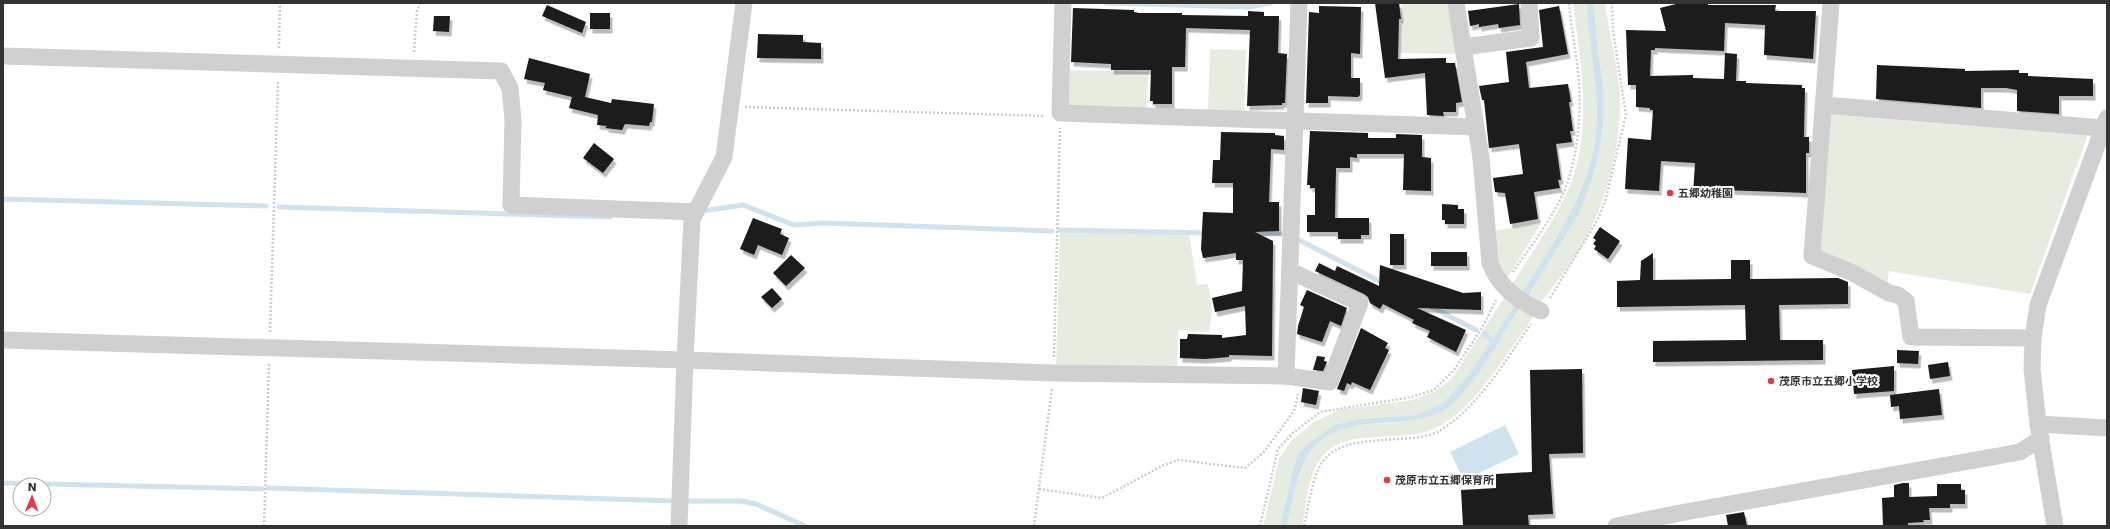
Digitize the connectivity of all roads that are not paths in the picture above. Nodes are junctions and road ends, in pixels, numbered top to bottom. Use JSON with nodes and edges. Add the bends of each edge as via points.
{"nodes":[{"id":1,"x":742,"y":3,"type":"edge"},
{"id":2,"x":1063,"y":3,"type":"edge"},
{"id":3,"x":1299,"y":3,"type":"edge"},
{"id":4,"x":1456,"y":3,"type":"edge"},
{"id":5,"x":1529,"y":3,"type":"edge"},
{"id":6,"x":1831,"y":3,"type":"edge"},
{"id":7,"x":1462,"y":47,"type":"junction"},
{"id":8,"x":3,"y":56,"type":"edge"},
{"id":9,"x":1824,"y":105,"type":"junction"},
{"id":10,"x":1294,"y":121,"type":"junction"},
{"id":11,"x":2105,"y":123,"type":"edge"},
{"id":12,"x":1476,"y":127,"type":"junction"},
{"id":13,"x":696,"y":212,"type":"junction"},
{"id":14,"x":1290,"y":271,"type":"junction"},
{"id":15,"x":1539,"y":310,"type":"dead end"},
{"id":16,"x":2033,"y":338,"type":"junction"},
{"id":17,"x":3,"y":340,"type":"edge"},
{"id":18,"x":685,"y":360,"type":"junction"},
{"id":19,"x":1294,"y":377,"type":"junction"},
{"id":20,"x":2107,"y":428,"type":"edge"},
{"id":21,"x":2039,"y":431,"type":"junction"},
{"id":22,"x":679,"y":526,"type":"edge"},
{"id":23,"x":1616,"y":526,"type":"edge"},
{"id":24,"x":2055,"y":526,"type":"edge"}],
"edges":[{"from":1,"to":13,"type":"street","via":[[724,157]]},
{"from":2,"to":10,"type":"street","via":[[1060,113]]},
{"from":3,"to":10,"type":"street"},
{"from":4,"to":7,"type":"street"},
{"from":5,"to":7,"type":"street","via":[[1531,38]]},
{"from":6,"to":9,"type":"street"},
{"from":7,"to":12,"type":"street"},
{"from":8,"to":13,"type":"street","via":[[501,71],[510,88],[513,120],[511,205]]},
{"from":9,"to":11,"type":"street"},
{"from":9,"to":16,"type":"street","via":[[1812,256],[1906,301],[1911,337]]},
{"from":10,"to":12,"type":"street"},
{"from":10,"to":14,"type":"street"},
{"from":11,"to":16,"type":"street","via":[[2038,305]]},
{"from":12,"to":15,"type":"street","via":[[1490,263],[1494,276],[1506,289]]},
{"from":13,"to":18,"type":"street","via":[[692,219]]},
{"from":14,"to":19,"type":"street"},
{"from":14,"to":19,"type":"street","via":[[1360,303],[1330,382]]},
{"from":16,"to":21,"type":"street","via":[[2032,369]]},
{"from":17,"to":18,"type":"street"},
{"from":18,"to":19,"type":"street","via":[[1054,373]]},
{"from":18,"to":22,"type":"street"},
{"from":20,"to":21,"type":"street"},
{"from":21,"to":23,"type":"street","via":[[2020,452]]},
{"from":21,"to":24,"type":"street"}]}
